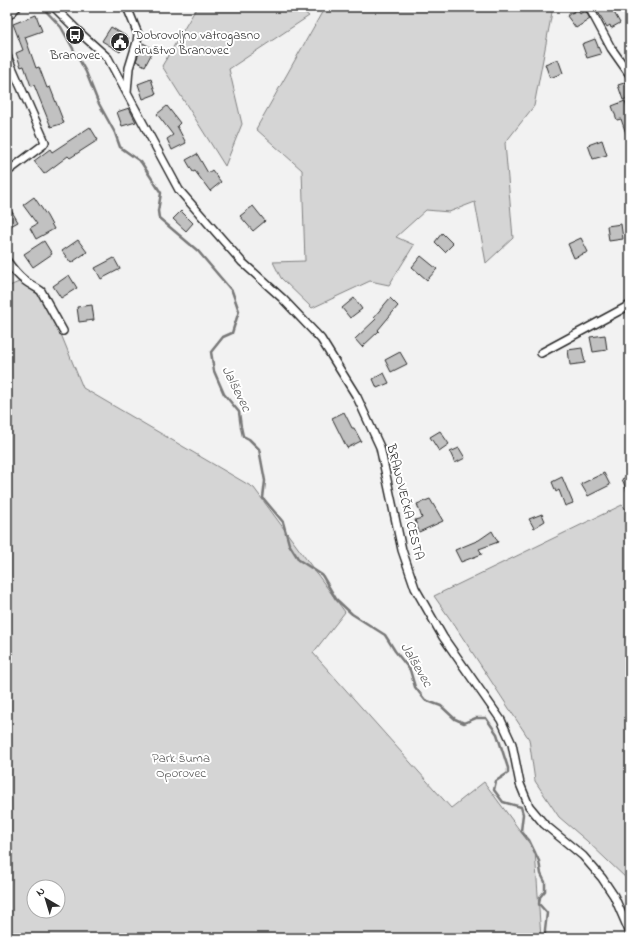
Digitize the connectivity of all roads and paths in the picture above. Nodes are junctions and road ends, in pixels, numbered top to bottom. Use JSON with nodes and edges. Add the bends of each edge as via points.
{"nodes":[{"id":1,"x":17,"y":7,"type":"edge"},
{"id":2,"x":54,"y":7,"type":"edge"},
{"id":3,"x":127,"y":7,"type":"edge"},
{"id":4,"x":589,"y":7,"type":"edge"},
{"id":5,"x":7,"y":17,"type":"edge"},
{"id":6,"x":7,"y":56,"type":"edge"},
{"id":7,"x":630,"y":75,"type":"edge"},
{"id":8,"x":127,"y":93,"type":"junction"},
{"id":9,"x":7,"y":172,"type":"edge"},
{"id":10,"x":7,"y":261,"type":"edge"},
{"id":11,"x":630,"y":305,"type":"edge"},
{"id":12,"x":63,"y":331,"type":"dead end"},
{"id":13,"x":541,"y":353,"type":"dead end"},
{"id":14,"x":630,"y":933,"type":"edge"}],
"edges":[{"from":1,"to":5,"type":"street"},
{"from":2,"to":8,"type":"street","name":"BRANOVEČKA CESTA","via":[[108,58]]},
{"from":3,"to":8,"type":"street","via":[[138,34],[129,68]]},
{"from":4,"to":7,"type":"street","via":[[611,48]]},
{"from":6,"to":9,"type":"street","via":[[45,142]]},
{"from":8,"to":14,"type":"street","name":"BRANOVEČKA CESTA","via":[[180,190],[242,262],[282,298],[321,339],[357,397],[380,447],[402,550],[415,588],[443,637],[501,720],[512,744],[520,784],[529,806],[544,824],[583,856],[602,878],[614,896]]},
{"from":10,"to":12,"type":"street","via":[[22,279],[36,287]]},
{"from":11,"to":13,"type":"street"}]}
